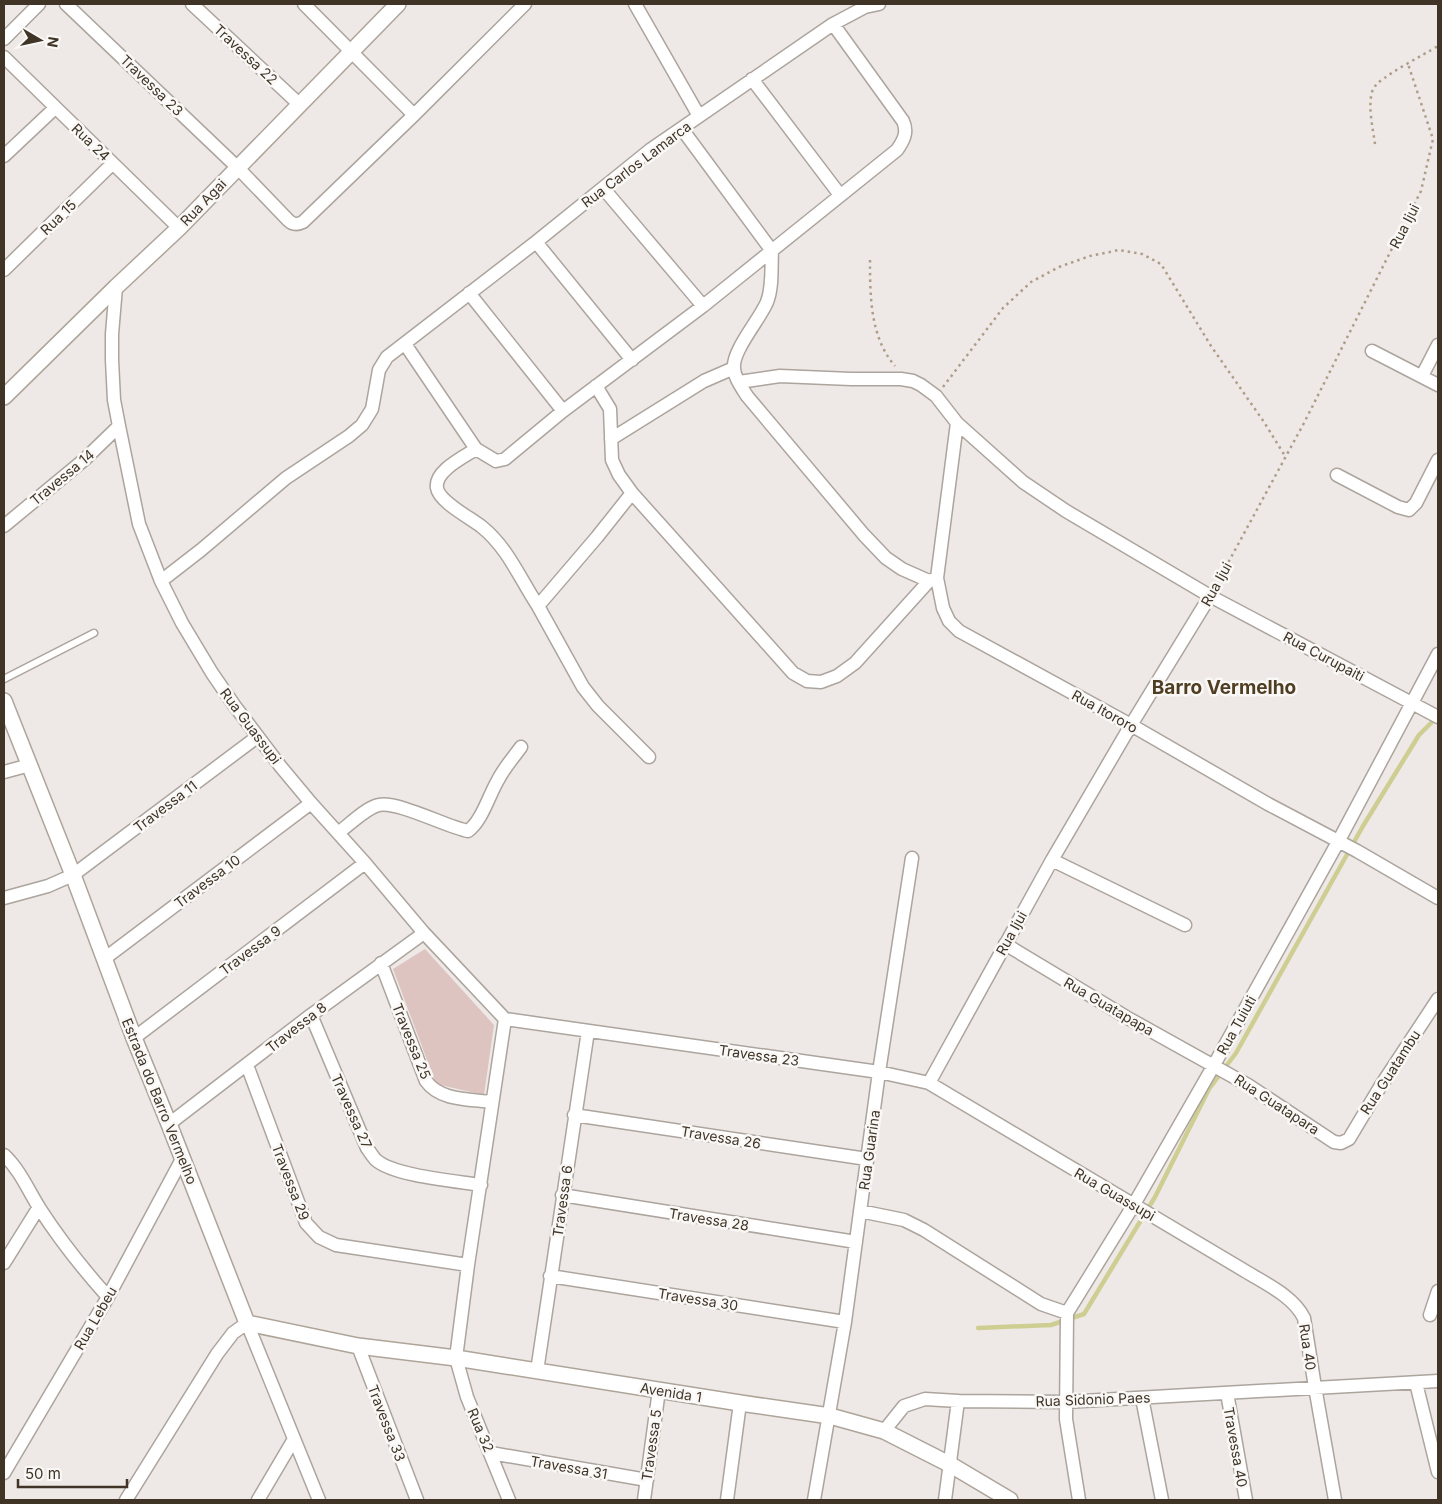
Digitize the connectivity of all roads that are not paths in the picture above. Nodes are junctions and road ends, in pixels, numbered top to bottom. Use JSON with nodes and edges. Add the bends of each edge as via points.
{"nodes":[{"id":1,"x":39,"y":4,"type":"edge"},
{"id":2,"x":66,"y":4,"type":"edge"},
{"id":3,"x":192,"y":4,"type":"edge"},
{"id":4,"x":304,"y":4,"type":"edge"},
{"id":5,"x":398,"y":4,"type":"edge"},
{"id":6,"x":525,"y":4,"type":"edge"},
{"id":7,"x":635,"y":4,"type":"edge"},
{"id":8,"x":879,"y":4,"type":"edge"},
{"id":9,"x":866,"y":5,"type":"edge"},
{"id":10,"x":833,"y":24,"type":"junction"},
{"id":11,"x":4,"y":39,"type":"edge"},
{"id":12,"x":351,"y":50,"type":"junction"},
{"id":13,"x":4,"y":56,"type":"edge"},
{"id":14,"x":752,"y":79,"type":"junction"},
{"id":15,"x":299,"y":104,"type":"junction"},
{"id":16,"x":55,"y":108,"type":"junction"},
{"id":17,"x":414,"y":115,"type":"junction"},
{"id":18,"x":699,"y":116,"type":"junction"},
{"id":19,"x":682,"y":129,"type":"junction"},
{"id":20,"x":4,"y":156,"type":"edge"},
{"id":21,"x":112,"y":164,"type":"junction"},
{"id":22,"x":237,"y":167,"type":"junction"},
{"id":23,"x":603,"y":188,"type":"junction"},
{"id":24,"x":840,"y":195,"type":"junction"},
{"id":25,"x":179,"y":228,"type":"junction"},
{"id":26,"x":536,"y":242,"type":"junction"},
{"id":27,"x":772,"y":251,"type":"junction"},
{"id":28,"x":4,"y":270,"type":"edge"},
{"id":29,"x":116,"y":287,"type":"junction"},
{"id":30,"x":469,"y":293,"type":"junction"},
{"id":31,"x":703,"y":306,"type":"junction"},
{"id":32,"x":405,"y":344,"type":"junction"},
{"id":33,"x":1438,"y":345,"type":"edge"},
{"id":34,"x":1372,"y":351,"type":"dead end"},
{"id":35,"x":632,"y":360,"type":"junction"},
{"id":36,"x":734,"y":368,"type":"junction"},
{"id":37,"x":1422,"y":376,"type":"junction"},
{"id":38,"x":739,"y":382,"type":"junction"},
{"id":39,"x":1438,"y":385,"type":"edge"},
{"id":40,"x":596,"y":386,"type":"junction"},
{"id":41,"x":4,"y":397,"type":"edge"},
{"id":42,"x":563,"y":411,"type":"junction"},
{"id":43,"x":957,"y":423,"type":"junction"},
{"id":44,"x":118,"y":426,"type":"junction"},
{"id":45,"x":611,"y":439,"type":"junction"},
{"id":46,"x":476,"y":449,"type":"junction"},
{"id":47,"x":1438,"y":460,"type":"edge"},
{"id":48,"x":1337,"y":476,"type":"dead end"},
{"id":49,"x":632,"y":493,"type":"junction"},
{"id":50,"x":4,"y":526,"type":"edge"},
{"id":51,"x":933,"y":580,"type":"junction"},
{"id":52,"x":161,"y":581,"type":"junction"},
{"id":53,"x":1210,"y":596,"type":"junction"},
{"id":54,"x":538,"y":606,"type":"junction"},
{"id":55,"x":94,"y":633,"type":"dead end"},
{"id":56,"x":1438,"y":654,"type":"edge"},
{"id":57,"x":4,"y":679,"type":"edge"},
{"id":58,"x":4,"y":701,"type":"edge"},
{"id":59,"x":1413,"y":703,"type":"junction"},
{"id":60,"x":1435,"y":715,"type":"edge"},
{"id":61,"x":1131,"y":725,"type":"junction"},
{"id":62,"x":257,"y":737,"type":"junction"},
{"id":63,"x":521,"y":748,"type":"dead end"},
{"id":64,"x":649,"y":757,"type":"dead end"},
{"id":65,"x":30,"y":765,"type":"junction"},
{"id":66,"x":4,"y":772,"type":"edge"},
{"id":67,"x":311,"y":803,"type":"junction"},
{"id":68,"x":338,"y":833,"type":"junction"},
{"id":69,"x":1340,"y":843,"type":"junction"},
{"id":70,"x":912,"y":858,"type":"dead end"},
{"id":71,"x":1052,"y":860,"type":"junction"},
{"id":72,"x":365,"y":862,"type":"junction"},
{"id":73,"x":73,"y":875,"type":"junction"},
{"id":74,"x":4,"y":898,"type":"edge"},
{"id":75,"x":1438,"y":898,"type":"edge"},
{"id":76,"x":1185,"y":925,"type":"dead end"},
{"id":77,"x":424,"y":933,"type":"junction"},
{"id":78,"x":1005,"y":944,"type":"junction"},
{"id":79,"x":104,"y":959,"type":"junction"},
{"id":80,"x":380,"y":964,"type":"junction"},
{"id":81,"x":1438,"y":999,"type":"edge"},
{"id":82,"x":311,"y":1015,"type":"junction"},
{"id":83,"x":505,"y":1019,"type":"junction"},
{"id":84,"x":588,"y":1031,"type":"junction"},
{"id":85,"x":134,"y":1038,"type":"junction"},
{"id":86,"x":248,"y":1065,"type":"junction"},
{"id":87,"x":1222,"y":1069,"type":"junction"},
{"id":88,"x":880,"y":1072,"type":"junction"},
{"id":89,"x":929,"y":1083,"type":"junction"},
{"id":90,"x":492,"y":1102,"type":"junction"},
{"id":91,"x":574,"y":1115,"type":"junction"},
{"id":92,"x":170,"y":1124,"type":"junction"},
{"id":93,"x":1341,"y":1144,"type":"joint"},
{"id":94,"x":4,"y":1155,"type":"edge"},
{"id":95,"x":182,"y":1159,"type":"junction"},
{"id":96,"x":867,"y":1159,"type":"junction"},
{"id":97,"x":481,"y":1185,"type":"junction"},
{"id":98,"x":562,"y":1195,"type":"junction"},
{"id":99,"x":39,"y":1207,"type":"junction"},
{"id":100,"x":1139,"y":1208,"type":"junction"},
{"id":101,"x":860,"y":1211,"type":"junction"},
{"id":102,"x":856,"y":1242,"type":"junction"},
{"id":103,"x":4,"y":1263,"type":"edge"},
{"id":104,"x":468,"y":1265,"type":"junction"},
{"id":105,"x":550,"y":1276,"type":"junction"},
{"id":106,"x":1438,"y":1291,"type":"edge"},
{"id":107,"x":108,"y":1296,"type":"junction"},
{"id":108,"x":1299,"y":1308,"type":"joint"},
{"id":109,"x":1430,"y":1315,"type":"dead end"},
{"id":110,"x":1067,"y":1320,"type":"junction"},
{"id":111,"x":845,"y":1322,"type":"junction"},
{"id":112,"x":247,"y":1323,"type":"junction"},
{"id":113,"x":358,"y":1346,"type":"junction"},
{"id":114,"x":456,"y":1358,"type":"junction"},
{"id":115,"x":537,"y":1371,"type":"junction"},
{"id":116,"x":1438,"y":1381,"type":"edge"},
{"id":117,"x":1416,"y":1383,"type":"junction"},
{"id":118,"x":1315,"y":1387,"type":"junction"},
{"id":119,"x":659,"y":1390,"type":"junction"},
{"id":120,"x":1227,"y":1393,"type":"junction"},
{"id":121,"x":1142,"y":1398,"type":"junction"},
{"id":122,"x":958,"y":1401,"type":"junction"},
{"id":123,"x":1065,"y":1402,"type":"junction"},
{"id":124,"x":740,"y":1404,"type":"junction"},
{"id":125,"x":830,"y":1416,"type":"junction"},
{"id":126,"x":884,"y":1431,"type":"junction"},
{"id":127,"x":294,"y":1439,"type":"junction"},
{"id":128,"x":492,"y":1454,"type":"junction"},
{"id":129,"x":951,"y":1464,"type":"junction"},
{"id":130,"x":1438,"y":1472,"type":"edge"},
{"id":131,"x":4,"y":1473,"type":"edge"},
{"id":132,"x":647,"y":1480,"type":"junction"},
{"id":133,"x":126,"y":1500,"type":"edge"},
{"id":134,"x":258,"y":1500,"type":"edge"},
{"id":135,"x":319,"y":1500,"type":"edge"},
{"id":136,"x":416,"y":1500,"type":"edge"},
{"id":137,"x":509,"y":1500,"type":"edge"},
{"id":138,"x":644,"y":1500,"type":"edge"},
{"id":139,"x":727,"y":1500,"type":"edge"},
{"id":140,"x":814,"y":1500,"type":"edge"},
{"id":141,"x":945,"y":1500,"type":"edge"},
{"id":142,"x":1010,"y":1500,"type":"edge"},
{"id":143,"x":1079,"y":1500,"type":"edge"},
{"id":144,"x":1162,"y":1500,"type":"edge"},
{"id":145,"x":1246,"y":1500,"type":"edge"},
{"id":146,"x":1335,"y":1500,"type":"edge"}],
"edges":[{"from":1,"to":11,"type":"street"},
{"from":2,"to":22,"type":"street","name":"Travessa 23"},
{"from":3,"to":15,"type":"street","name":"Travessa 22"},
{"from":4,"to":12,"type":"street"},
{"from":5,"to":12,"type":"street","name":"Rua Agai"},
{"from":6,"to":17,"type":"street"},
{"from":7,"to":18,"type":"street"},
{"from":8,"to":9,"type":"street","name":"Rua Carlos Lamarca"},
{"from":9,"to":10,"type":"street","name":"Rua Carlos Lamarca"},
{"from":10,"to":14,"type":"street","name":"Rua Carlos Lamarca"},
{"from":10,"to":24,"type":"street","via":[[906,128],[897,150]]},
{"from":12,"to":15,"type":"street","name":"Rua Agai"},
{"from":12,"to":17,"type":"street"},
{"from":13,"to":16,"type":"street","name":"Rua 24"},
{"from":14,"to":18,"type":"street","name":"Rua Carlos Lamarca"},
{"from":14,"to":24,"type":"street"},
{"from":15,"to":22,"type":"street","name":"Rua Agai"},
{"from":16,"to":20,"type":"street"},
{"from":16,"to":21,"type":"street","name":"Rua 24"},
{"from":17,"to":22,"type":"street","name":"Travessa 23","via":[[303,222],[297,224],[292,224]]},
{"from":18,"to":19,"type":"street","name":"Rua Carlos Lamarca"},
{"from":19,"to":23,"type":"street","name":"Rua Carlos Lamarca"},
{"from":19,"to":27,"type":"street"},
{"from":21,"to":25,"type":"street","name":"Rua 24"},
{"from":21,"to":28,"type":"street","name":"Rua 15"},
{"from":22,"to":25,"type":"street","name":"Rua Agai"},
{"from":23,"to":26,"type":"street","name":"Rua Carlos Lamarca"},
{"from":23,"to":31,"type":"street"},
{"from":24,"to":27,"type":"street"},
{"from":25,"to":29,"type":"street","name":"Rua Agai"},
{"from":26,"to":30,"type":"street","name":"Rua Carlos Lamarca"},
{"from":26,"to":35,"type":"street"},
{"from":27,"to":31,"type":"street"},
{"from":27,"to":36,"type":"street","via":[[768,299],[738,352]]},
{"from":29,"to":41,"type":"street","name":"Rua Agai"},
{"from":29,"to":44,"type":"street","name":"Rua Guassupi","via":[[112,360]]},
{"from":30,"to":32,"type":"street","name":"Rua Carlos Lamarca"},
{"from":30,"to":42,"type":"street"},
{"from":31,"to":35,"type":"street"},
{"from":32,"to":46,"type":"street"},
{"from":32,"to":52,"type":"street","name":"Rua Carlos Lamarca","via":[[387,357],[379,370],[372,409],[362,425],[286,478]]},
{"from":33,"to":37,"type":"street"},
{"from":34,"to":37,"type":"street"},
{"from":35,"to":40,"type":"street"},
{"from":36,"to":38,"type":"street"},
{"from":36,"to":45,"type":"street","via":[[704,381]]},
{"from":37,"to":39,"type":"street"},
{"from":38,"to":43,"type":"street","name":"Rua Curupaiti","via":[[780,376],[913,381],[936,396]]},
{"from":38,"to":51,"type":"street","via":[[886,558],[902,570]]},
{"from":40,"to":42,"type":"street"},
{"from":40,"to":45,"type":"street","via":[[610,409]]},
{"from":42,"to":46,"type":"street","via":[[505,459],[496,461]]},
{"from":43,"to":51,"type":"street","name":"Rua Itororo"},
{"from":43,"to":53,"type":"street","name":"Rua Curupaiti","via":[[1023,482],[1058,506]]},
{"from":44,"to":50,"type":"street","name":"Travessa 14"},
{"from":44,"to":52,"type":"street","name":"Rua Guassupi","via":[[140,524]]},
{"from":45,"to":49,"type":"street","via":[[612,460]]},
{"from":46,"to":54,"type":"street","via":[[443,471],[437,479],[440,496],[498,542]]},
{"from":47,"to":48,"type":"street","via":[[1416,503],[1409,510]]},
{"from":49,"to":51,"type":"street","via":[[793,673],[807,681],[821,682],[837,676],[855,663]]},
{"from":49,"to":54,"type":"street"},
{"from":51,"to":61,"type":"street","name":"Rua Itororo","via":[[948,621],[959,631]]},
{"from":52,"to":62,"type":"street","name":"Rua Guassupi","via":[[212,673]]},
{"from":53,"to":59,"type":"street","name":"Rua Curupaiti"},
{"from":53,"to":61,"type":"street","name":"Rua Ijui"},
{"from":54,"to":64,"type":"street","via":[[583,687]]},
{"from":55,"to":57,"type":"lane"},
{"from":56,"to":59,"type":"street","name":"Rua Tuiuti"},
{"from":58,"to":65,"type":"street","name":"Estrada do Barro Vermelho"},
{"from":59,"to":60,"type":"street","name":"Rua Curupaiti"},
{"from":59,"to":69,"type":"street","name":"Rua Tuiuti"},
{"from":61,"to":69,"type":"street","name":"Rua Itororo"},
{"from":61,"to":71,"type":"street","name":"Rua Ijui"},
{"from":62,"to":67,"type":"street","name":"Rua Guassupi"},
{"from":62,"to":73,"type":"street","name":"Travessa 11"},
{"from":63,"to":68,"type":"street","via":[[499,777],[481,816],[468,831],[379,804]]},
{"from":65,"to":66,"type":"street"},
{"from":65,"to":73,"type":"street","name":"Estrada do Barro Vermelho"},
{"from":67,"to":68,"type":"street","name":"Rua Guassupi"},
{"from":67,"to":79,"type":"street","name":"Travessa 10"},
{"from":68,"to":72,"type":"street","name":"Rua Guassupi"},
{"from":69,"to":75,"type":"street","name":"Rua Itororo"},
{"from":69,"to":87,"type":"street","name":"Rua Tuiuti"},
{"from":70,"to":88,"type":"street","name":"Rua Guarina"},
{"from":71,"to":76,"type":"street"},
{"from":71,"to":78,"type":"street","name":"Rua Ijui"},
{"from":72,"to":77,"type":"street","name":"Rua Guassupi"},
{"from":72,"to":85,"type":"street","name":"Travessa 9"},
{"from":73,"to":74,"type":"street","name":"Travessa 11","via":[[48,886]]},
{"from":73,"to":79,"type":"street","name":"Estrada do Barro Vermelho"},
{"from":77,"to":80,"type":"street","name":"Travessa 8"},
{"from":77,"to":83,"type":"street","name":"Rua Guassupi"},
{"from":78,"to":87,"type":"street","name":"Rua Guatapapa","via":[[1126,1017]]},
{"from":78,"to":89,"type":"street","name":"Rua Ijui"},
{"from":79,"to":85,"type":"street","name":"Estrada do Barro Vermelho"},
{"from":80,"to":82,"type":"street","name":"Travessa 8"},
{"from":80,"to":90,"type":"street","name":"Travessa 25","via":[[426,1081],[442,1094]]},
{"from":81,"to":93,"type":"street","name":"Rua Guatambu","via":[[1349,1139]]},
{"from":82,"to":86,"type":"street","name":"Travessa 8"},
{"from":82,"to":97,"type":"street","name":"Travessa 27","via":[[367,1148],[376,1160],[403,1172]]},
{"from":83,"to":84,"type":"street"},
{"from":83,"to":90,"type":"street"},
{"from":84,"to":88,"type":"street","name":"Travessa 23"},
{"from":84,"to":91,"type":"street","name":"Travessa 6"},
{"from":85,"to":92,"type":"street","name":"Estrada do Barro Vermelho"},
{"from":86,"to":92,"type":"street","name":"Travessa 8"},
{"from":86,"to":104,"type":"street","name":"Travessa 29","via":[[306,1223],[319,1237],[336,1245]]},
{"from":87,"to":93,"type":"street","name":"Rua Guatapara"},
{"from":87,"to":100,"type":"street","name":"Rua Tuiuti"},
{"from":88,"to":89,"type":"street","name":"Travessa 23"},
{"from":88,"to":96,"type":"street","name":"Rua Guarina"},
{"from":89,"to":100,"type":"street","name":"Rua Guassupi"},
{"from":90,"to":97,"type":"street"},
{"from":91,"to":96,"type":"street","name":"Travessa 26"},
{"from":91,"to":98,"type":"street","name":"Travessa 6"},
{"from":92,"to":95,"type":"street","name":"Estrada do Barro Vermelho"},
{"from":94,"to":99,"type":"street","via":[[13,1163]]},
{"from":95,"to":107,"type":"street","name":"Rua Lebeu"},
{"from":95,"to":112,"type":"street","name":"Estrada do Barro Vermelho"},
{"from":96,"to":101,"type":"street","name":"Rua Guarina"},
{"from":97,"to":104,"type":"street"},
{"from":98,"to":102,"type":"street","name":"Travessa 28"},
{"from":98,"to":105,"type":"street","name":"Travessa 6"},
{"from":99,"to":103,"type":"street"},
{"from":99,"to":107,"type":"street","via":[[63,1243]]},
{"from":100,"to":108,"type":"street","name":"Rua Guassupi","via":[[1245,1271]]},
{"from":100,"to":110,"type":"street","name":"Rua Tuiuti"},
{"from":101,"to":102,"type":"street"},
{"from":101,"to":110,"type":"street","via":[[904,1220],[924,1230]]},
{"from":102,"to":111,"type":"street"},
{"from":104,"to":114,"type":"street"},
{"from":105,"to":111,"type":"street","name":"Travessa 30"},
{"from":105,"to":115,"type":"street","name":"Travessa 6"},
{"from":106,"to":109,"type":"street"},
{"from":107,"to":131,"type":"street","name":"Rua Lebeu"},
{"from":108,"to":118,"type":"street","name":"Rua 40","via":[[1304,1318]]},
{"from":110,"to":123,"type":"street"},
{"from":111,"to":125,"type":"street"},
{"from":112,"to":113,"type":"street","name":"Avenida 1"},
{"from":112,"to":127,"type":"street","name":"Estrada do Barro Vermelho"},
{"from":112,"to":133,"type":"street","via":[[233,1333],[218,1354]]},
{"from":113,"to":114,"type":"street","name":"Avenida 1"},
{"from":113,"to":136,"type":"street","name":"Travessa 33"},
{"from":114,"to":115,"type":"street","name":"Avenida 1"},
{"from":114,"to":128,"type":"street","name":"Rua 32","via":[[467,1397]]},
{"from":115,"to":119,"type":"street","name":"Avenida 1"},
{"from":116,"to":117,"type":"street","name":"Rua Sidonio Paes"},
{"from":117,"to":118,"type":"street","name":"Rua Sidonio Paes"},
{"from":117,"to":130,"type":"street"},
{"from":118,"to":120,"type":"street","name":"Rua Sidonio Paes"},
{"from":118,"to":146,"type":"street"},
{"from":119,"to":124,"type":"street","name":"Avenida 1"},
{"from":119,"to":132,"type":"street","name":"Travessa 5"},
{"from":120,"to":121,"type":"street","name":"Rua Sidonio Paes"},
{"from":120,"to":145,"type":"street","name":"Travessa 40"},
{"from":121,"to":123,"type":"street","name":"Rua Sidonio Paes"},
{"from":121,"to":144,"type":"street"},
{"from":122,"to":123,"type":"street","name":"Rua Sidonio Paes"},
{"from":122,"to":126,"type":"street","name":"Rua Sidonio Paes","via":[[914,1401],[904,1406]]},
{"from":122,"to":129,"type":"street"},
{"from":123,"to":143,"type":"street"},
{"from":124,"to":125,"type":"street","name":"Avenida 1"},
{"from":124,"to":139,"type":"street"},
{"from":125,"to":126,"type":"street","name":"Avenida 1"},
{"from":125,"to":140,"type":"street"},
{"from":126,"to":129,"type":"street","name":"Avenida 1"},
{"from":127,"to":134,"type":"street"},
{"from":127,"to":135,"type":"street","name":"Estrada do Barro Vermelho"},
{"from":128,"to":132,"type":"street","name":"Travessa 31"},
{"from":128,"to":137,"type":"street","name":"Rua 32"},
{"from":129,"to":141,"type":"street"},
{"from":129,"to":142,"type":"street","name":"Avenida 1"},
{"from":132,"to":138,"type":"street","name":"Travessa 5"}]}
